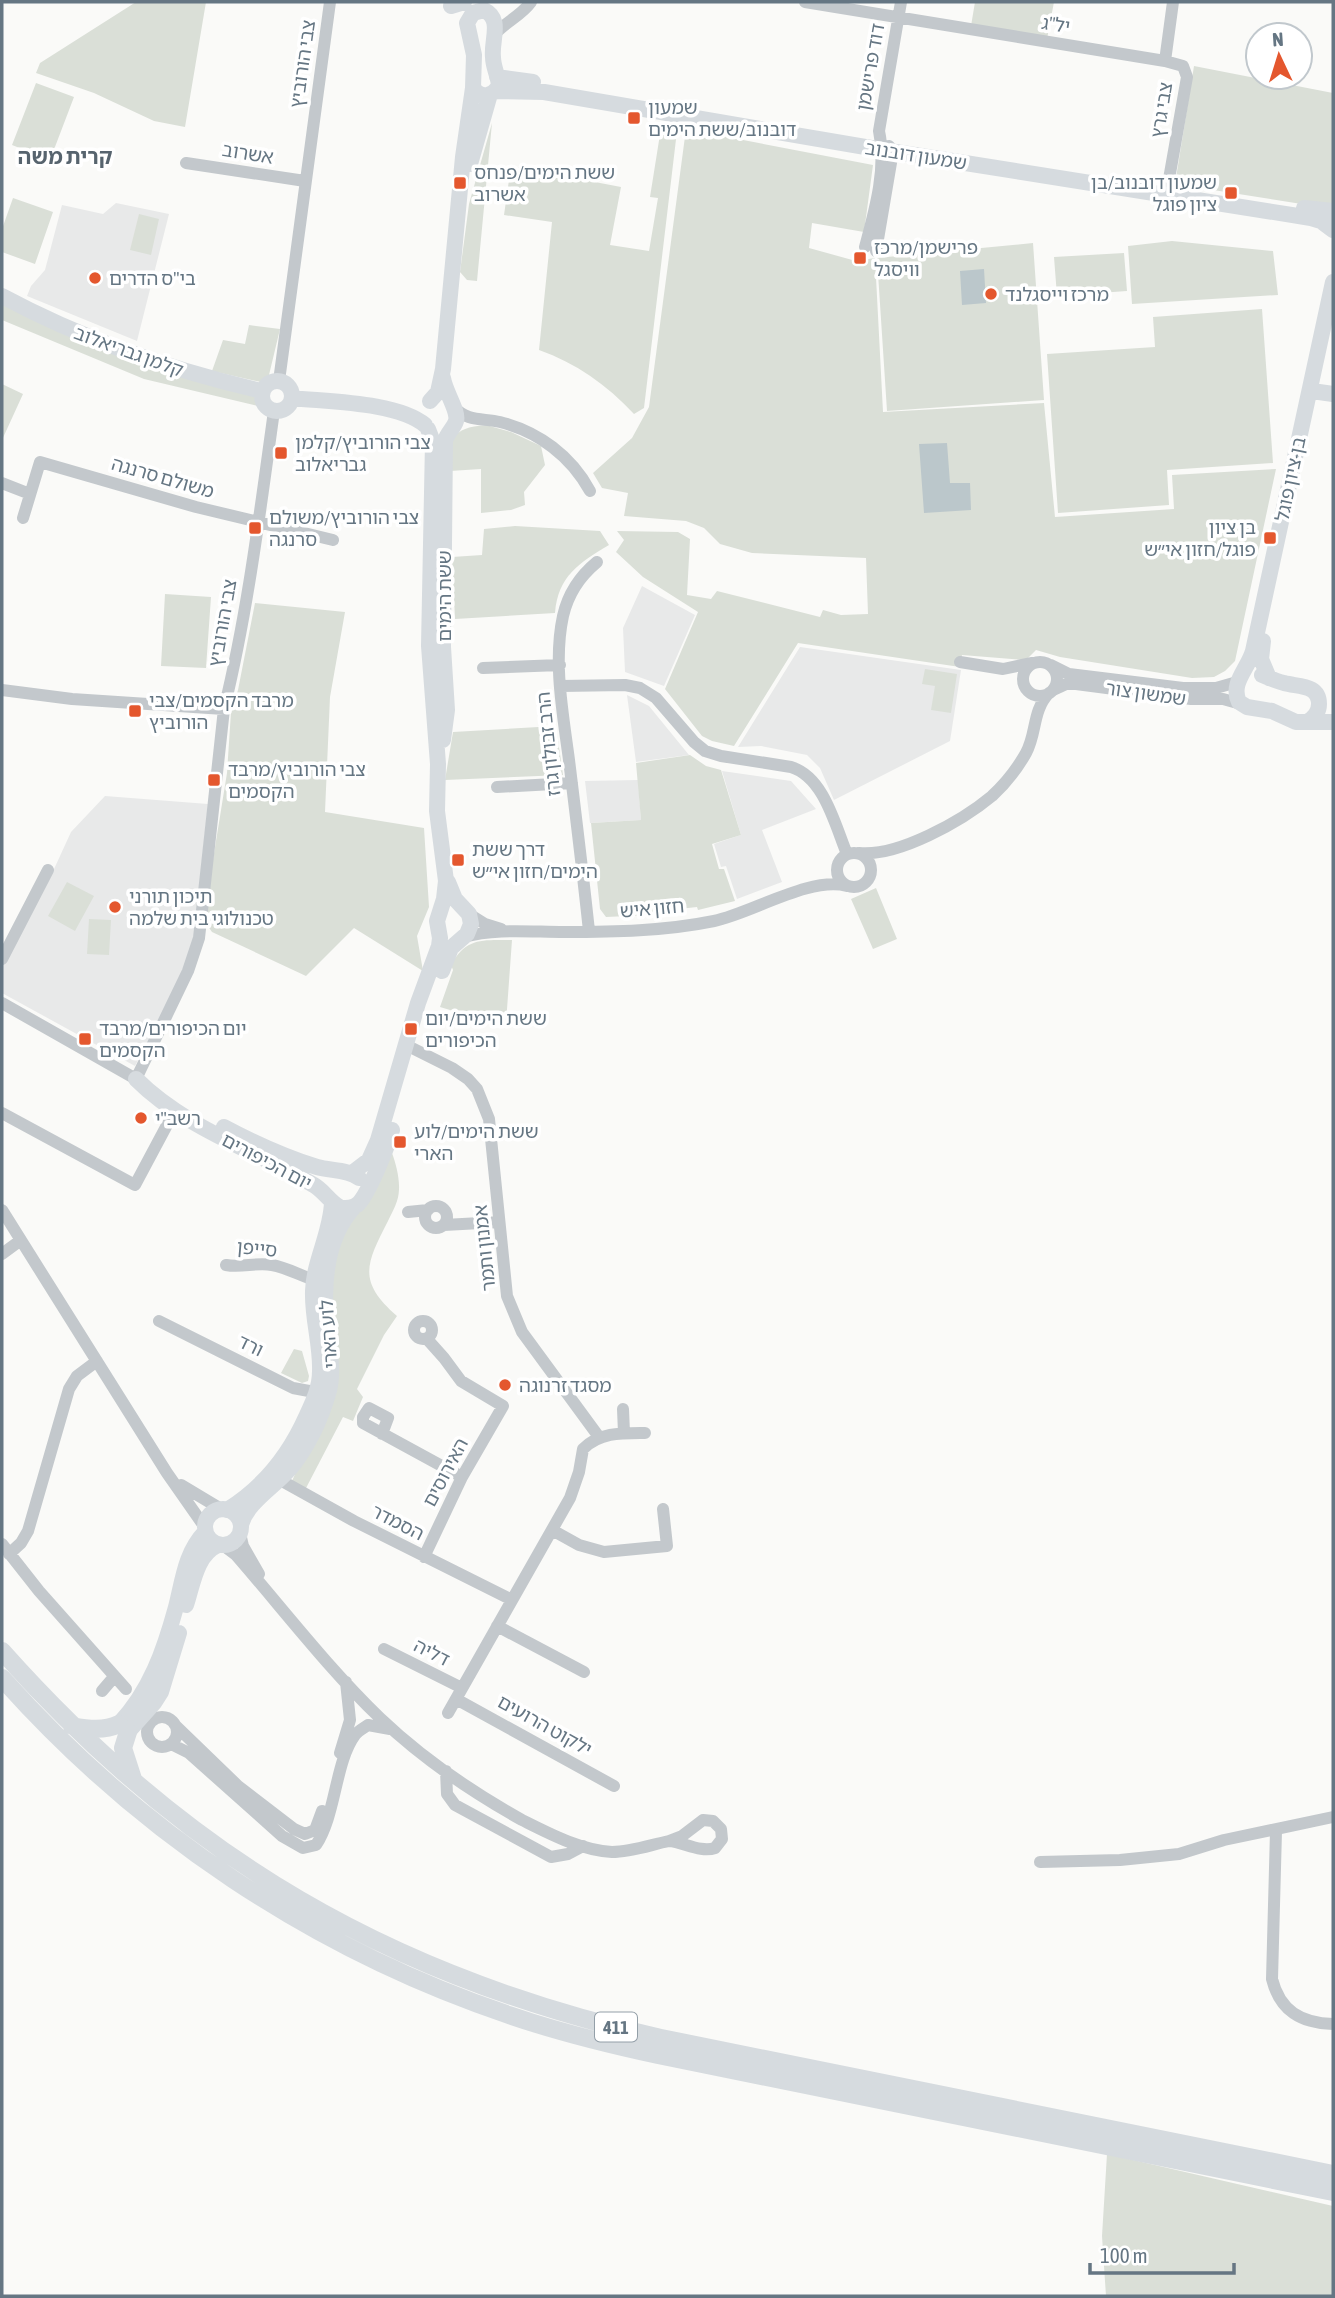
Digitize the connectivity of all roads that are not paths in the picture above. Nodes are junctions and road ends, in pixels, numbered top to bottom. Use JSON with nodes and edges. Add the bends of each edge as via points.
{"nodes":[{"id":1,"x":330,"y":2,"type":"edge"},
{"id":2,"x":531,"y":2,"type":"edge"},
{"id":3,"x":804,"y":2,"type":"edge"},
{"id":4,"x":901,"y":2,"type":"edge"},
{"id":5,"x":1173,"y":2,"type":"edge"},
{"id":6,"x":470,"y":8,"type":"edge"},
{"id":7,"x":516,"y":18,"type":"junction"},
{"id":8,"x":898,"y":18,"type":"junction"},
{"id":9,"x":494,"y":35,"type":"junction"},
{"id":10,"x":1165,"y":61,"type":"junction"},
{"id":11,"x":494,"y":87,"type":"junction"},
{"id":12,"x":473,"y":88,"type":"junction"},
{"id":13,"x":886,"y":147,"type":"junction"},
{"id":14,"x":186,"y":163,"type":"dead end"},
{"id":15,"x":305,"y":181,"type":"junction"},
{"id":16,"x":461,"y":190,"type":"junction"},
{"id":17,"x":1167,"y":191,"type":"junction"},
{"id":18,"x":1333,"y":211,"type":"edge"},
{"id":19,"x":1333,"y":230,"type":"edge"},
{"id":20,"x":870,"y":249,"type":"dead end"},
{"id":21,"x":1333,"y":282,"type":"edge"},
{"id":22,"x":2,"y":296,"type":"edge"},
{"id":23,"x":1333,"y":326,"type":"edge"},
{"id":24,"x":443,"y":369,"type":"junction"},
{"id":25,"x":279,"y":381,"type":"junction"},
{"id":26,"x":262,"y":391,"type":"junction"},
{"id":27,"x":1326,"y":393,"type":"edge"},
{"id":28,"x":292,"y":398,"type":"junction"},
{"id":29,"x":428,"y":403,"type":"junction"},
{"id":30,"x":453,"y":405,"type":"junction"},
{"id":31,"x":379,"y":408,"type":"junction"},
{"id":32,"x":274,"y":411,"type":"junction"},
{"id":33,"x":477,"y":419,"type":"junction"},
{"id":34,"x":426,"y":427,"type":"junction"},
{"id":35,"x":452,"y":428,"type":"junction"},
{"id":36,"x":2,"y":482,"type":"edge"},
{"id":37,"x":590,"y":491,"type":"dead end"},
{"id":38,"x":30,"y":494,"type":"junction"},
{"id":39,"x":23,"y":518,"type":"dead end"},
{"id":40,"x":258,"y":522,"type":"junction"},
{"id":41,"x":333,"y":540,"type":"dead end"},
{"id":42,"x":597,"y":562,"type":"dead end"},
{"id":43,"x":960,"y":662,"type":"dead end"},
{"id":44,"x":1032,"y":663,"type":"junction"},
{"id":45,"x":560,"y":665,"type":"junction"},
{"id":46,"x":1051,"y":665,"type":"junction"},
{"id":47,"x":483,"y":668,"type":"dead end"},
{"id":48,"x":1003,"y":669,"type":"junction"},
{"id":49,"x":1240,"y":678,"type":"junction"},
{"id":50,"x":1269,"y":678,"type":"junction"},
{"id":51,"x":561,"y":686,"type":"junction"},
{"id":52,"x":1025,"y":688,"type":"junction"},
{"id":53,"x":2,"y":690,"type":"edge"},
{"id":54,"x":1051,"y":692,"type":"junction"},
{"id":55,"x":1319,"y":701,"type":"junction"},
{"id":56,"x":1241,"y":704,"type":"junction"},
{"id":57,"x":224,"y":709,"type":"junction"},
{"id":58,"x":1333,"y":709,"type":"edge"},
{"id":59,"x":1034,"y":722,"type":"junction"},
{"id":60,"x":1307,"y":722,"type":"junction"},
{"id":61,"x":1333,"y":722,"type":"edge"},
{"id":62,"x":438,"y":764,"type":"junction"},
{"id":63,"x":572,"y":783,"type":"junction"},
{"id":64,"x":497,"y":787,"type":"dead end"},
{"id":65,"x":900,"y":846,"type":"junction"},
{"id":66,"x":848,"y":856,"type":"junction"},
{"id":67,"x":48,"y":870,"type":"dead end"},
{"id":68,"x":870,"y":874,"type":"junction"},
{"id":69,"x":446,"y":878,"type":"junction"},
{"id":70,"x":847,"y":886,"type":"junction"},
{"id":71,"x":787,"y":896,"type":"junction"},
{"id":72,"x":466,"y":911,"type":"junction"},
{"id":73,"x":439,"y":913,"type":"junction"},
{"id":74,"x":439,"y":932,"type":"junction"},
{"id":75,"x":515,"y":932,"type":"junction"},
{"id":76,"x":589,"y":932,"type":"junction"},
{"id":77,"x":462,"y":938,"type":"junction"},
{"id":78,"x":2,"y":959,"type":"edge"},
{"id":79,"x":2,"y":1003,"type":"edge"},
{"id":80,"x":410,"y":1047,"type":"junction"},
{"id":81,"x":136,"y":1079,"type":"junction"},
{"id":82,"x":175,"y":1110,"type":"junction"},
{"id":83,"x":2,"y":1113,"type":"edge"},
{"id":84,"x":346,"y":1173,"type":"junction"},
{"id":85,"x":330,"y":1199,"type":"junction"},
{"id":86,"x":360,"y":1200,"type":"junction"},
{"id":87,"x":2,"y":1210,"type":"edge"},
{"id":88,"x":408,"y":1212,"type":"dead end"},
{"id":89,"x":499,"y":1222,"type":"junction"},
{"id":90,"x":21,"y":1240,"type":"junction"},
{"id":91,"x":2,"y":1254,"type":"edge"},
{"id":92,"x":226,"y":1265,"type":"dead end"},
{"id":93,"x":319,"y":1282,"type":"junction"},
{"id":94,"x":159,"y":1321,"type":"dead end"},
{"id":95,"x":426,"y":1339,"type":"dead end"},
{"id":96,"x":97,"y":1361,"type":"junction"},
{"id":97,"x":323,"y":1390,"type":"junction"},
{"id":98,"x":623,"y":1409,"type":"dead end"},
{"id":99,"x":624,"y":1433,"type":"junction"},
{"id":100,"x":645,"y":1433,"type":"dead end"},
{"id":101,"x":382,"y":1434,"type":"dead end"},
{"id":102,"x":599,"y":1437,"type":"junction"},
{"id":103,"x":167,"y":1473,"type":"junction"},
{"id":104,"x":275,"y":1477,"type":"junction"},
{"id":105,"x":462,"y":1477,"type":"junction"},
{"id":106,"x":224,"y":1509,"type":"junction"},
{"id":107,"x":663,"y":1509,"type":"dead end"},
{"id":108,"x":205,"y":1529,"type":"junction"},
{"id":109,"x":240,"y":1529,"type":"junction"},
{"id":110,"x":552,"y":1530,"type":"junction"},
{"id":111,"x":221,"y":1545,"type":"junction"},
{"id":112,"x":5,"y":1549,"type":"edge"},
{"id":113,"x":424,"y":1557,"type":"junction"},
{"id":114,"x":264,"y":1587,"type":"junction"},
{"id":115,"x":512,"y":1600,"type":"junction"},
{"id":116,"x":498,"y":1626,"type":"junction"},
{"id":117,"x":384,"y":1649,"type":"dead end"},
{"id":118,"x":2,"y":1651,"type":"edge"},
{"id":119,"x":584,"y":1672,"type":"dead end"},
{"id":120,"x":114,"y":1677,"type":"junction"},
{"id":121,"x":2,"y":1678,"type":"edge"},
{"id":122,"x":346,"y":1682,"type":"junction"},
{"id":123,"x":125,"y":1689,"type":"dead end"},
{"id":124,"x":102,"y":1691,"type":"dead end"},
{"id":125,"x":459,"y":1693,"type":"junction"},
{"id":126,"x":448,"y":1713,"type":"dead end"},
{"id":127,"x":72,"y":1726,"type":"junction"},
{"id":128,"x":176,"y":1726,"type":"junction"},
{"id":129,"x":123,"y":1728,"type":"junction"},
{"id":130,"x":393,"y":1730,"type":"junction"},
{"id":131,"x":171,"y":1744,"type":"junction"},
{"id":132,"x":446,"y":1771,"type":"junction"},
{"id":133,"x":135,"y":1783,"type":"junction"},
{"id":134,"x":614,"y":1786,"type":"dead end"},
{"id":135,"x":1333,"y":1818,"type":"edge"},
{"id":136,"x":1276,"y":1831,"type":"junction"},
{"id":137,"x":669,"y":1840,"type":"dead end"},
{"id":138,"x":583,"y":1846,"type":"junction"},
{"id":139,"x":1040,"y":1862,"type":"dead end"},
{"id":140,"x":1333,"y":2024,"type":"edge"},
{"id":141,"x":1333,"y":2174,"type":"edge"},
{"id":142,"x":1333,"y":2192,"type":"edge"}],
"edges":[{"from":1,"to":15,"type":"street","name":"צבי הורוביץ"},
{"from":2,"to":7,"type":"street"},
{"from":3,"to":8,"type":"street","name":"יל\"ג"},
{"from":4,"to":8,"type":"street","name":"דוד פרישמן"},
{"from":5,"to":10,"type":"street","name":"צבי גרץ"},
{"from":6,"to":7,"type":"street","via":[[505,20]]},
{"from":6,"to":9,"type":"street"},
{"from":6,"to":12,"type":"street"},
{"from":7,"to":9,"type":"street"},
{"from":8,"to":10,"type":"street","name":"יל\"ג"},
{"from":8,"to":13,"type":"street","name":"דוד פרישמן","via":[[879,131]]},
{"from":9,"to":11,"type":"street"},
{"from":10,"to":17,"type":"street","name":"צבי גרץ","via":[[1183,66],[1187,77]]},
{"from":11,"to":12,"type":"street","name":"שמעון דובנוב","via":[[481,95]]},
{"from":11,"to":13,"type":"street","name":"שמעון דובנוב"},
{"from":11,"to":16,"type":"street"},
{"from":12,"to":16,"type":"street"},
{"from":13,"to":17,"type":"street","name":"שמעון דובנוב"},
{"from":13,"to":20,"type":"street","name":"דוד פרישמן"},
{"from":14,"to":15,"type":"street","name":"אשרוב"},
{"from":15,"to":25,"type":"street","name":"צבי הורוביץ"},
{"from":16,"to":24,"type":"street"},
{"from":17,"to":18,"type":"street","name":"שמעון דובנוב"},
{"from":17,"to":19,"type":"street","name":"שמעון דובנוב","via":[[1311,218]]},
{"from":21,"to":49,"type":"street","name":"בן-ציון פוגל","via":[[1253,651]]},
{"from":22,"to":26,"type":"street","name":"קלמן גבריאלוב","via":[[135,356]]},
{"from":23,"to":27,"type":"street","name":"בן-ציון פוגל"},
{"from":24,"to":29,"type":"street","via":[[438,391]]},
{"from":24,"to":30,"type":"street","via":[[444,387]]},
{"from":25,"to":26,"type":"street"},
{"from":25,"to":28,"type":"street","via":[[290,388]]},
{"from":26,"to":32,"type":"street","via":[[262,402]]},
{"from":27,"to":50,"type":"street","name":"בן-ציון פוגל","via":[[1261,649],[1262,666]]},
{"from":28,"to":31,"type":"street"},
{"from":28,"to":32,"type":"street","via":[[284,409]]},
{"from":29,"to":30,"type":"street","via":[[441,398]]},
{"from":29,"to":31,"type":"street"},
{"from":29,"to":34,"type":"street","via":[[422,414]]},
{"from":30,"to":33,"type":"street","via":[[463,415]]},
{"from":30,"to":35,"type":"street","via":[[457,417]]},
{"from":31,"to":34,"type":"street","via":[[407,414]]},
{"from":32,"to":40,"type":"street","name":"צבי הורוביץ"},
{"from":33,"to":35,"type":"street"},
{"from":33,"to":37,"type":"street","via":[[509,425],[550,443]]},
{"from":34,"to":35,"type":"street","via":[[438,433]]},
{"from":34,"to":62,"type":"street","name":"ששת הימים","via":[[433,442],[429,646]]},
{"from":35,"to":62,"type":"street","name":"ששת הימים","via":[[444,454],[447,710]]},
{"from":36,"to":38,"type":"street"},
{"from":38,"to":39,"type":"street","name":"משולם סרנגה"},
{"from":38,"to":40,"type":"street","name":"משולם סרנגה","via":[[40,462]]},
{"from":40,"to":41,"type":"street","name":"משולם סרנגה"},
{"from":40,"to":57,"type":"street","name":"צבי הורוביץ"},
{"from":42,"to":45,"type":"street","name":"הרב זבולון גרז","via":[[575,585],[565,608]]},
{"from":43,"to":48,"type":"street"},
{"from":44,"to":46,"type":"street"},
{"from":44,"to":48,"type":"street"},
{"from":44,"to":52,"type":"street","via":[[1024,672]]},
{"from":45,"to":47,"type":"street"},
{"from":45,"to":51,"type":"street","name":"הרב זבולון גרז"},
{"from":46,"to":49,"type":"street","name":"שמשון צור","via":[[1069,674],[1183,688],[1216,688]]},
{"from":46,"to":54,"type":"street","via":[[1057,677]]},
{"from":48,"to":52,"type":"street"},
{"from":49,"to":50,"type":"street","via":[[1255,673]]},
{"from":49,"to":56,"type":"street","via":[[1236,694]]},
{"from":50,"to":55,"type":"street","via":[[1309,688]]},
{"from":51,"to":63,"type":"street","name":"הרב זבולון גרז"},
{"from":51,"to":66,"type":"street","via":[[640,688],[656,698],[709,753],[802,771],[818,787]]},
{"from":52,"to":54,"type":"street","via":[[1038,696]]},
{"from":52,"to":59,"type":"street"},
{"from":53,"to":57,"type":"street"},
{"from":54,"to":56,"type":"street","name":"שמשון צור","via":[[1076,684]]},
{"from":54,"to":59,"type":"street","name":"חזון איש","via":[[1039,705]]},
{"from":55,"to":58,"type":"street"},
{"from":55,"to":60,"type":"street","via":[[1315,716]]},
{"from":56,"to":60,"type":"street"},
{"from":57,"to":81,"type":"street","name":"צבי הורוביץ","via":[[197,947]]},
{"from":59,"to":65,"type":"street","name":"חזון איש","via":[[1026,753],[1000,788],[956,819]]},
{"from":60,"to":61,"type":"street"},
{"from":62,"to":69,"type":"street","name":"ששת הימים","via":[[437,811]]},
{"from":63,"to":64,"type":"street"},
{"from":63,"to":76,"type":"street","name":"הרב זבולון גרז"},
{"from":65,"to":66,"type":"street","name":"חזון איש"},
{"from":65,"to":68,"type":"street","name":"חזון איש"},
{"from":66,"to":68,"type":"street","via":[[869,861]]},
{"from":66,"to":70,"type":"street","via":[[838,877]]},
{"from":66,"to":71,"type":"street","name":"חזון איש"},
{"from":67,"to":78,"type":"street"},
{"from":68,"to":70,"type":"street","via":[[860,886]]},
{"from":69,"to":72,"type":"street","name":"ששת הימים"},
{"from":69,"to":73,"type":"street","name":"ששת הימים"},
{"from":70,"to":71,"type":"street","name":"חזון איש","via":[[818,885]]},
{"from":71,"to":76,"type":"street","name":"חזון איש","via":[[715,921]]},
{"from":72,"to":73,"type":"street","via":[[450,906]]},
{"from":72,"to":75,"type":"street","name":"חזון איש","via":[[490,926]]},
{"from":72,"to":77,"type":"street","via":[[471,927]]},
{"from":73,"to":74,"type":"street"},
{"from":74,"to":77,"type":"street","via":[[450,939]]},
{"from":74,"to":80,"type":"street","via":[[439,948],[418,1003]]},
{"from":75,"to":76,"type":"street","name":"חזון איש"},
{"from":75,"to":77,"type":"street","name":"חזון איש"},
{"from":77,"to":80,"type":"street","via":[[449,954]]},
{"from":79,"to":81,"type":"street","name":"יום הכיפורים"},
{"from":80,"to":84,"type":"street","via":[[373,1152],[364,1165]]},
{"from":80,"to":86,"type":"street","via":[[387,1149]]},
{"from":80,"to":89,"type":"street","name":"אמנון ותמר","via":[[452,1068],[477,1089],[488,1118]]},
{"from":81,"to":82,"type":"street","name":"יום הכיפורים"},
{"from":81,"to":84,"type":"street","name":"יום הכיפורים","via":[[250,1139],[315,1166]]},
{"from":82,"to":83,"type":"street","via":[[135,1185]]},
{"from":82,"to":85,"type":"street","name":"יום הכיפורים","via":[[314,1184]]},
{"from":84,"to":85,"type":"street","via":[[331,1180]]},
{"from":84,"to":86,"type":"street","via":[[361,1180]]},
{"from":85,"to":86,"type":"street","via":[[341,1208]]},
{"from":85,"to":93,"type":"street","name":"לוע הארי"},
{"from":86,"to":93,"type":"street","name":"לוע הארי","via":[[342,1222]]},
{"from":87,"to":90,"type":"street"},
{"from":88,"to":89,"type":"street","via":[[428,1210],[425,1219],[437,1228]]},
{"from":89,"to":102,"type":"street","name":"אמנון ותמר","via":[[507,1296],[522,1332]]},
{"from":90,"to":91,"type":"street"},
{"from":90,"to":96,"type":"street"},
{"from":92,"to":93,"type":"street","name":"סייפן","via":[[274,1265]]},
{"from":93,"to":97,"type":"street","name":"לוע הארי","via":[[331,1368]]},
{"from":94,"to":97,"type":"street","name":"ורד","via":[[293,1388]]},
{"from":95,"to":105,"type":"street","name":"האירוסים","via":[[461,1381],[503,1406]]},
{"from":96,"to":103,"type":"street"},
{"from":96,"to":112,"type":"street","via":[[72,1381],[28,1531],[21,1543]]},
{"from":97,"to":104,"type":"street","name":"לוע הארי","via":[[306,1444]]},
{"from":98,"to":99,"type":"street"},
{"from":99,"to":100,"type":"street"},
{"from":99,"to":102,"type":"street"},
{"from":101,"to":105,"type":"street"},
{"from":102,"to":110,"type":"street","via":[[583,1449],[575,1486]]},
{"from":103,"to":106,"type":"street","via":[[195,1495]]},
{"from":103,"to":108,"type":"street"},
{"from":104,"to":106,"type":"street","name":"לוע הארי"},
{"from":104,"to":109,"type":"street","name":"לוע הארי","via":[[245,1514]]},
{"from":104,"to":113,"type":"street","name":"הסמדר"},
{"from":105,"to":113,"type":"street","name":"האירוסים"},
{"from":106,"to":108,"type":"street","via":[[211,1513]]},
{"from":106,"to":109,"type":"street","via":[[237,1516]]},
{"from":107,"to":110,"type":"street","via":[[667,1546],[604,1552]]},
{"from":108,"to":111,"type":"street","via":[[209,1539]]},
{"from":108,"to":129,"type":"street","via":[[190,1553],[154,1674]]},
{"from":109,"to":111,"type":"street","via":[[234,1541]]},
{"from":109,"to":114,"type":"street","via":[[243,1546]]},
{"from":110,"to":115,"type":"street"},
{"from":111,"to":114,"type":"street"},
{"from":111,"to":129,"type":"street","via":[[201,1561],[161,1692]]},
{"from":112,"to":120,"type":"street"},
{"from":113,"to":115,"type":"street","name":"הסמדר"},
{"from":114,"to":122,"type":"street"},
{"from":115,"to":116,"type":"street"},
{"from":116,"to":119,"type":"street"},
{"from":116,"to":125,"type":"street"},
{"from":117,"to":125,"type":"street","name":"דליה"},
{"from":118,"to":127,"type":"main road","number":"411"},
{"from":120,"to":123,"type":"street"},
{"from":120,"to":124,"type":"street"},
{"from":121,"to":142,"type":"main road","number":"411","via":[[110,1786],[224,1875],[346,1946],[469,2001],[556,2030],[658,2055]]},
{"from":122,"to":128,"type":"street","via":[[350,1720],[315,1830],[305,1834],[238,1786]]},
{"from":122,"to":130,"type":"street"},
{"from":125,"to":126,"type":"street"},
{"from":125,"to":134,"type":"street","name":"ילקוט הרועים"},
{"from":127,"to":129,"type":"main road"},
{"from":127,"to":133,"type":"main road","number":"411"},
{"from":128,"to":131,"type":"street"},
{"from":128,"to":131,"type":"street","via":[[162,1717],[147,1729],[155,1746]]},
{"from":129,"to":133,"type":"main road","via":[[124,1757]]},
{"from":130,"to":131,"type":"street","via":[[368,1724],[356,1734],[324,1831],[316,1845],[303,1848],[282,1836],[189,1753]]},
{"from":130,"to":132,"type":"street"},
{"from":132,"to":138,"type":"street","via":[[512,1814]]},
{"from":132,"to":138,"type":"street","via":[[447,1794],[455,1805],[542,1853],[558,1856]]},
{"from":133,"to":141,"type":"main road","number":"411","via":[[234,1860],[310,1907],[394,1950],[515,1999],[661,2038]]},
{"from":135,"to":136,"type":"street"},
{"from":136,"to":139,"type":"street","via":[[1180,1854]]},
{"from":136,"to":140,"type":"street","via":[[1272,1979],[1276,1995],[1295,2015]]},
{"from":137,"to":138,"type":"street","via":[[612,1852]]}]}
